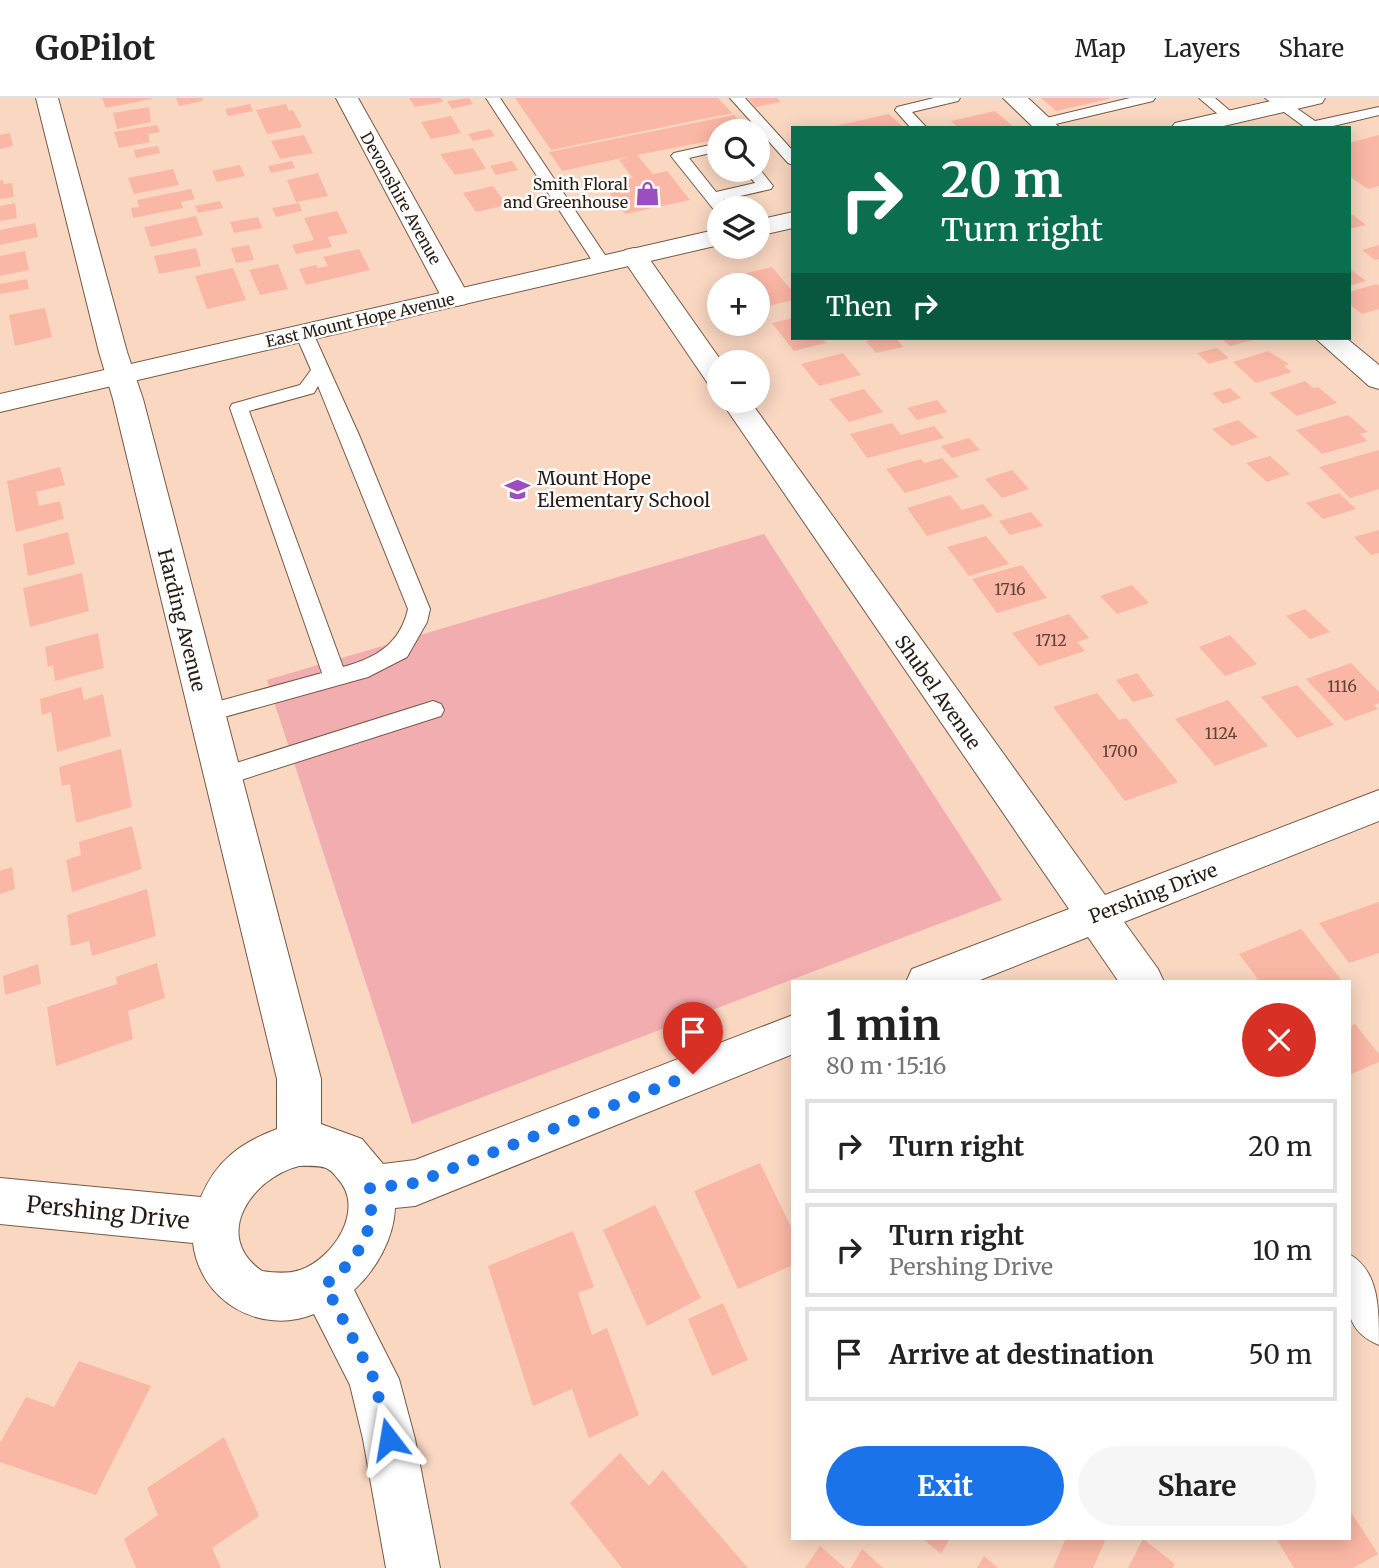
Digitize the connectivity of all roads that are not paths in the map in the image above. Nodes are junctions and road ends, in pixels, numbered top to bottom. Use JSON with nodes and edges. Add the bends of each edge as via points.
{"nodes":[{"id":1,"x":47,"y":98,"type":"edge"},
{"id":2,"x":346,"y":98,"type":"edge"},
{"id":3,"x":493,"y":98,"type":"edge"},
{"id":4,"x":737,"y":98,"type":"edge"},
{"id":5,"x":953,"y":98,"type":"edge"},
{"id":6,"x":1014,"y":98,"type":"edge"},
{"id":7,"x":1148,"y":98,"type":"edge"},
{"id":8,"x":1206,"y":98,"type":"edge"},
{"id":9,"x":1314,"y":98,"type":"edge"},
{"id":10,"x":1277,"y":102,"type":"edge"},
{"id":11,"x":1379,"y":111,"type":"edge"},
{"id":12,"x":1230,"y":117,"type":"junction"},
{"id":13,"x":1046,"y":125,"type":"edge"},
{"id":14,"x":918,"y":126,"type":"edge"},
{"id":15,"x":1192,"y":126,"type":"edge"},
{"id":16,"x":1309,"y":126,"type":"edge"},
{"id":17,"x":1314,"y":126,"type":"edge"},
{"id":18,"x":707,"y":150,"type":"edge"},
{"id":19,"x":791,"y":158,"type":"edge"},
{"id":20,"x":762,"y":182,"type":"edge"},
{"id":21,"x":711,"y":196,"type":"edge"},
{"id":22,"x":737,"y":196,"type":"edge"},
{"id":23,"x":791,"y":220,"type":"edge"},
{"id":24,"x":770,"y":225,"type":"edge"},
{"id":25,"x":707,"y":240,"type":"edge"},
{"id":26,"x":634,"y":256,"type":"junction"},
{"id":27,"x":603,"y":264,"type":"junction"},
{"id":28,"x":456,"y":298,"type":"junction"},
{"id":29,"x":304,"y":333,"type":"junction"},
{"id":30,"x":1331,"y":340,"type":"edge"},
{"id":31,"x":707,"y":362,"type":"edge"},
{"id":32,"x":320,"y":370,"type":"junction"},
{"id":33,"x":120,"y":375,"type":"junction"},
{"id":34,"x":1379,"y":380,"type":"edge"},
{"id":35,"x":0,"y":403,"type":"edge"},
{"id":36,"x":742,"y":413,"type":"edge"},
{"id":37,"x":335,"y":677,"type":"junction"},
{"id":38,"x":433,"y":710,"type":"dead end"},
{"id":39,"x":206,"y":713,"type":"junction"},
{"id":40,"x":222,"y":777,"type":"junction"},
{"id":41,"x":1379,"y":805,"type":"edge"},
{"id":42,"x":1096,"y":915,"type":"junction"},
{"id":43,"x":932,"y":980,"type":"edge"},
{"id":44,"x":1142,"y":980,"type":"edge"},
{"id":45,"x":791,"y":1035,"type":"edge"},
{"id":46,"x":299,"y":1144,"type":"junction"},
{"id":47,"x":370,"y":1188,"type":"junction"},
{"id":48,"x":0,"y":1200,"type":"edge"},
{"id":49,"x":215,"y":1223,"type":"junction"},
{"id":50,"x":1351,"y":1281,"type":"edge"},
{"id":51,"x":325,"y":1285,"type":"junction"},
{"id":52,"x":1379,"y":1321,"type":"edge"},
{"id":53,"x":413,"y":1568,"type":"edge"}],
"edges":[{"from":1,"to":33,"type":"street","name":"Harding Avenue"},
{"from":2,"to":28,"type":"street","name":"Devonshire Avenue"},
{"from":3,"to":27,"type":"lane"},
{"from":4,"to":19,"type":"lane"},
{"from":5,"to":14,"type":"lane","via":[[902,110]]},
{"from":6,"to":13,"type":"street"},
{"from":7,"to":13,"type":"lane"},
{"from":8,"to":12,"type":"lane"},
{"from":9,"to":10,"type":"street"},
{"from":10,"to":12,"type":"street"},
{"from":10,"to":16,"type":"lane"},
{"from":11,"to":17,"type":"lane"},
{"from":12,"to":15,"type":"street"},
{"from":18,"to":21,"type":"lane","via":[[679,156]]},
{"from":20,"to":22,"type":"lane","via":[[765,186]]},
{"from":23,"to":24,"type":"street"},
{"from":25,"to":26,"type":"street","name":"East Mount Hope Avenue"},
{"from":26,"to":27,"type":"street","name":"East Mount Hope Avenue"},
{"from":26,"to":31,"type":"street"},
{"from":27,"to":28,"type":"street","name":"East Mount Hope Avenue"},
{"from":28,"to":29,"type":"street","name":"East Mount Hope Avenue"},
{"from":29,"to":32,"type":"lane"},
{"from":29,"to":33,"type":"street","name":"East Mount Hope Avenue"},
{"from":30,"to":34,"type":"street"},
{"from":32,"to":37,"type":"lane","via":[[419,609],[399,651],[360,671]]},
{"from":32,"to":37,"type":"lane","via":[[307,389],[239,408]]},
{"from":33,"to":35,"type":"street","name":"East Mount Hope Avenue"},
{"from":33,"to":39,"type":"street","name":"Harding Avenue"},
{"from":36,"to":42,"type":"street","name":"Shubel Avenue"},
{"from":37,"to":39,"type":"lane"},
{"from":38,"to":40,"type":"lane"},
{"from":39,"to":40,"type":"street","name":"Harding Avenue"},
{"from":40,"to":46,"type":"street","name":"Harding Avenue","via":[[299,1079]]},
{"from":41,"to":42,"type":"street","name":"Pershing Drive"},
{"from":42,"to":43,"type":"street","name":"Pershing Drive"},
{"from":42,"to":44,"type":"street","name":"Shubel Avenue"},
{"from":45,"to":47,"type":"street","via":[[415,1183]]},
{"from":46,"to":47,"type":"street","via":[[344,1153],[361,1169]]},
{"from":46,"to":49,"type":"street","via":[[276,1150],[236,1178]]},
{"from":47,"to":51,"type":"street","via":[[369,1230],[344,1270]]},
{"from":48,"to":49,"type":"street","name":"Pershing Drive"},
{"from":49,"to":51,"type":"street","via":[[221,1261],[245,1289],[288,1297]]},
{"from":50,"to":52,"type":"street"},
{"from":51,"to":53,"type":"street","via":[[374,1379]]}]}
